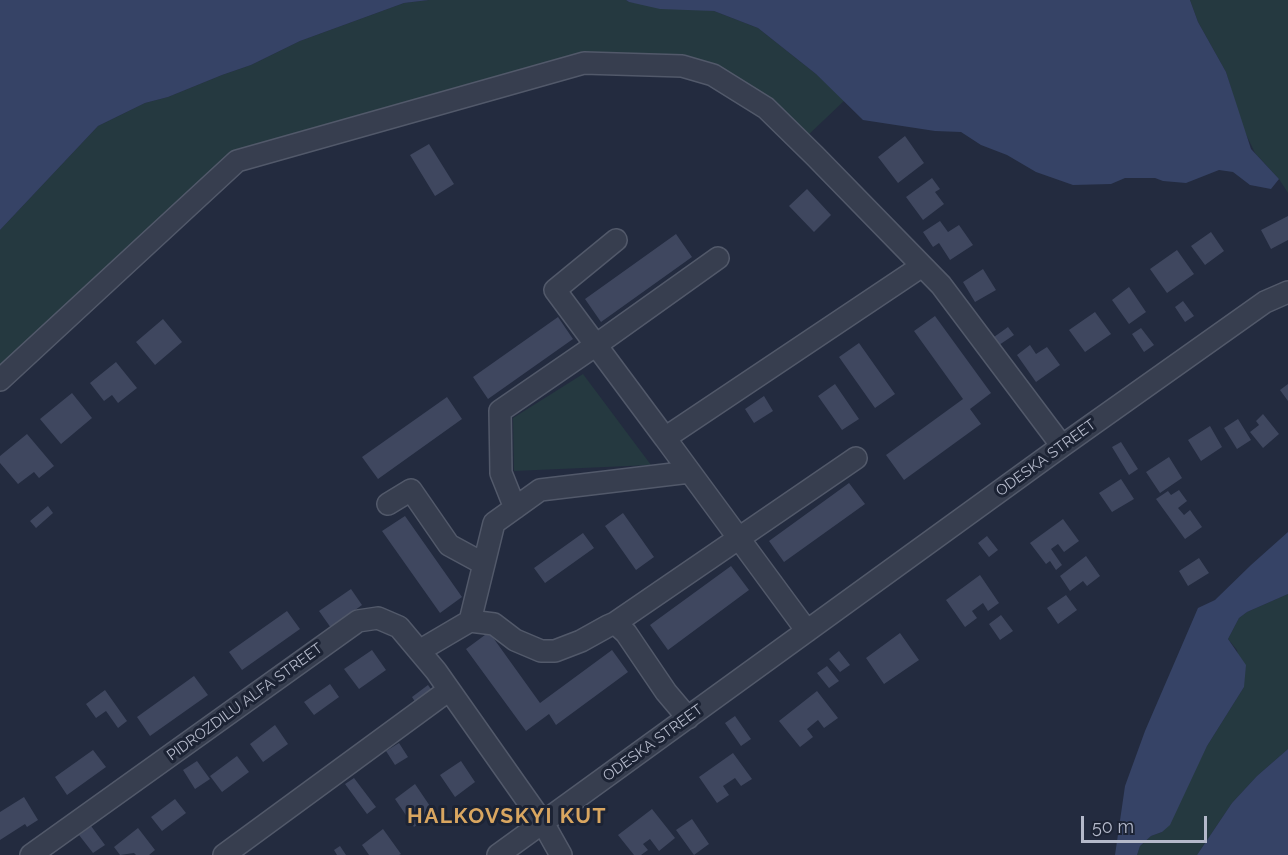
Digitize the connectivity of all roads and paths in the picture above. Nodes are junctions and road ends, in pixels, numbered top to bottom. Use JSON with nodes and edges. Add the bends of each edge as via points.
{"nodes":[{"id":1,"x":616,"y":240,"type":"dead end"},
{"id":2,"x":718,"y":258,"type":"dead end"},
{"id":3,"x":922,"y":266,"type":"junction"},
{"id":4,"x":1288,"y":292,"type":"edge"},
{"id":5,"x":596,"y":345,"type":"junction"},
{"id":6,"x":0,"y":380,"type":"edge"},
{"id":7,"x":664,"y":438,"type":"junction"},
{"id":8,"x":1062,"y":446,"type":"junction"},
{"id":9,"x":856,"y":458,"type":"dead end"},
{"id":10,"x":690,"y":472,"type":"junction"},
{"id":11,"x":387,"y":504,"type":"dead end"},
{"id":12,"x":515,"y":508,"type":"junction"},
{"id":13,"x":739,"y":538,"type":"junction"},
{"id":14,"x":484,"y":564,"type":"junction"},
{"id":15,"x":470,"y":621,"type":"junction"},
{"id":16,"x":615,"y":623,"type":"junction"},
{"id":17,"x":807,"y":631,"type":"junction"},
{"id":18,"x":419,"y":651,"type":"junction"},
{"id":19,"x":449,"y":690,"type":"junction"},
{"id":20,"x":688,"y":718,"type":"junction"},
{"id":21,"x":543,"y":823,"type":"junction"},
{"id":22,"x":31,"y":855,"type":"edge"},
{"id":23,"x":224,"y":855,"type":"edge"},
{"id":24,"x":498,"y":855,"type":"edge"},
{"id":25,"x":561,"y":855,"type":"edge"}],
"edges":[{"from":1,"to":5,"type":"street","via":[[555,290]]},
{"from":2,"to":5,"type":"street"},
{"from":3,"to":6,"type":"street","via":[[766,108],[713,75],[682,66],[584,63],[237,161]]},
{"from":3,"to":7,"type":"street"},
{"from":3,"to":8,"type":"street","via":[[941,285]]},
{"from":4,"to":8,"type":"street","name":"ODESKA STREET","via":[[1265,302]]},
{"from":5,"to":7,"type":"street"},
{"from":5,"to":12,"type":"street","via":[[500,411],[501,473]]},
{"from":7,"to":10,"type":"street"},
{"from":8,"to":17,"type":"street","name":"ODESKA STREET"},
{"from":9,"to":13,"type":"street"},
{"from":10,"to":12,"type":"street","via":[[540,490]]},
{"from":10,"to":13,"type":"street"},
{"from":11,"to":14,"type":"street","via":[[411,490],[448,545]]},
{"from":12,"to":14,"type":"street","via":[[494,523]]},
{"from":13,"to":16,"type":"street"},
{"from":13,"to":17,"type":"street"},
{"from":14,"to":15,"type":"street"},
{"from":15,"to":16,"type":"street","via":[[494,624],[515,640],[541,651],[555,651],[581,642]]},
{"from":15,"to":18,"type":"street"},
{"from":16,"to":20,"type":"street"},
{"from":17,"to":20,"type":"street","name":"ODESKA STREET"},
{"from":18,"to":19,"type":"street","name":"PIDROZDILU ALFA STREET"},
{"from":18,"to":22,"type":"street","name":"PIDROZDILU ALFA STREET","via":[[399,627],[378,618],[358,621]]},
{"from":19,"to":21,"type":"street","name":"PIDROZDILU ALFA STREET"},
{"from":19,"to":23,"type":"street"},
{"from":20,"to":21,"type":"street","name":"ODESKA STREET"},
{"from":21,"to":24,"type":"street","name":"ODESKA STREET"},
{"from":21,"to":25,"type":"street","name":"PIDROZDILU ALFA STREET"}]}
